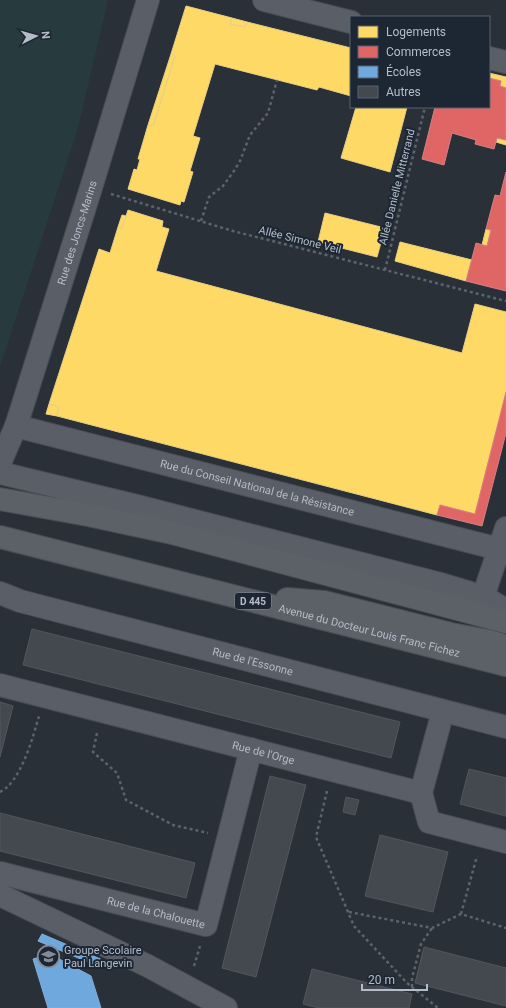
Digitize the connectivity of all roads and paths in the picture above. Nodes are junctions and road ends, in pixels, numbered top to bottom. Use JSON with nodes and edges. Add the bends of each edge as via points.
{"nodes":[{"id":1,"x":148,"y":0,"type":"edge"},
{"id":2,"x":264,"y":0,"type":"edge"},
{"id":3,"x":350,"y":22,"type":"edge"},
{"id":4,"x":490,"y":58,"type":"edge"},
{"id":5,"x":506,"y":62,"type":"edge"},
{"id":6,"x":277,"y":80,"type":"dead end"},
{"id":7,"x":426,"y":108,"type":"edge"},
{"id":8,"x":91,"y":188,"type":"junction"},
{"id":9,"x":200,"y":221,"type":"junction"},
{"id":10,"x":385,"y":270,"type":"junction"},
{"id":11,"x":506,"y":301,"type":"edge"},
{"id":12,"x":16,"y":426,"type":"junction"},
{"id":13,"x":0,"y":463,"type":"edge"},
{"id":14,"x":0,"y":473,"type":"edge"},
{"id":15,"x":0,"y":499,"type":"edge"},
{"id":16,"x":506,"y":528,"type":"edge"},
{"id":17,"x":0,"y":537,"type":"edge"},
{"id":18,"x":499,"y":549,"type":"junction"},
{"id":19,"x":0,"y":593,"type":"edge"},
{"id":20,"x":227,"y":595,"type":"junction"},
{"id":21,"x":482,"y":606,"type":"junction"},
{"id":22,"x":506,"y":610,"type":"edge"},
{"id":23,"x":506,"y":622,"type":"edge"},
{"id":24,"x":497,"y":643,"type":"edge"},
{"id":25,"x":506,"y":665,"type":"edge"},
{"id":26,"x":0,"y":685,"type":"edge"},
{"id":27,"x":44,"y":697,"type":"junction"},
{"id":28,"x":101,"y":711,"type":"junction"},
{"id":29,"x":443,"y":711,"type":"junction"},
{"id":30,"x":506,"y":727,"type":"edge"},
{"id":31,"x":251,"y":749,"type":"junction"},
{"id":32,"x":332,"y":770,"type":"junction"},
{"id":33,"x":0,"y":792,"type":"edge"},
{"id":34,"x":421,"y":793,"type":"junction"},
{"id":35,"x":482,"y":836,"type":"junction"},
{"id":36,"x":228,"y":837,"type":"junction"},
{"id":37,"x":506,"y":842,"type":"edge"},
{"id":38,"x":0,"y":873,"type":"edge"},
{"id":39,"x":0,"y":895,"type":"edge"},
{"id":40,"x":349,"y":912,"type":"junction"},
{"id":41,"x":461,"y":914,"type":"junction"},
{"id":42,"x":206,"y":924,"type":"junction"},
{"id":43,"x":432,"y":928,"type":"junction"},
{"id":44,"x":506,"y":928,"type":"edge"},
{"id":45,"x":412,"y":987,"type":"junction"},
{"id":46,"x":190,"y":988,"type":"junction"},
{"id":47,"x":226,"y":1008,"type":"edge"},
{"id":48,"x":438,"y":1008,"type":"edge"}],
"edges":[{"from":1,"to":8,"type":"street","name":"Rue des Joncs-Marins"},
{"from":2,"to":3,"type":"street"},
{"from":4,"to":5,"type":"street"},
{"from":6,"to":9,"type":"path","via":[[268,112],[250,135],[234,171],[223,186],[209,197]]},
{"from":7,"to":10,"type":"path","name":"Allée Danielle Mitterrand"},
{"from":8,"to":9,"type":"path","name":"Allée Simone Veil"},
{"from":8,"to":12,"type":"street","name":"Rue des Joncs-Marins"},
{"from":9,"to":10,"type":"path","name":"Allée Simone Veil"},
{"from":10,"to":11,"type":"path","name":"Allée Simone Veil"},
{"from":12,"to":13,"type":"street","name":"Rue des Joncs-Marins"},
{"from":12,"to":18,"type":"street","name":"Rue du Conseil National de la Résistance"},
{"from":14,"to":21,"type":"street","via":[[441,584]]},
{"from":15,"to":21,"type":"main road","via":[[172,533]]},
{"from":16,"to":18,"type":"street"},
{"from":17,"to":20,"type":"main road","name":"Avenue du Docteur Louis Franc Fichez","number":"D 445"},
{"from":18,"to":21,"type":"street"},
{"from":19,"to":29,"type":"street","name":"Rue de l'Essonne","via":[[20,601]]},
{"from":20,"to":24,"type":"main road","via":[[324,602]]},
{"from":20,"to":25,"type":"main road","name":"Avenue du Docteur Louis Franc Fichez","number":"D 445"},
{"from":21,"to":22,"type":"street"},
{"from":21,"to":23,"type":"main road"},
{"from":21,"to":24,"type":"main road","via":[[478,625],[482,634]]},
{"from":26,"to":27,"type":"street","name":"Rue de l'Orge"},
{"from":27,"to":28,"type":"street","name":"Rue de l'Orge"},
{"from":27,"to":33,"type":"path","via":[[30,748],[16,776]]},
{"from":28,"to":31,"type":"street","name":"Rue de l'Orge"},
{"from":28,"to":36,"type":"path","via":[[93,752],[117,773],[126,800],[173,825]]},
{"from":29,"to":30,"type":"street","name":"Rue de l'Essonne"},
{"from":29,"to":34,"type":"street"},
{"from":31,"to":32,"type":"street","name":"Rue de l'Orge"},
{"from":31,"to":36,"type":"street","name":"Rue de la Chalouette"},
{"from":32,"to":34,"type":"street","name":"Rue de l'Orge"},
{"from":32,"to":40,"type":"path","via":[[316,837]]},
{"from":34,"to":35,"type":"street","via":[[429,822]]},
{"from":35,"to":37,"type":"street"},
{"from":35,"to":41,"type":"path"},
{"from":36,"to":42,"type":"street","name":"Rue de la Chalouette"},
{"from":38,"to":42,"type":"street","name":"Rue de la Chalouette"},
{"from":39,"to":46,"type":"street"},
{"from":40,"to":43,"type":"path"},
{"from":40,"to":45,"type":"path","via":[[354,926]]},
{"from":41,"to":43,"type":"path"},
{"from":41,"to":44,"type":"path"},
{"from":42,"to":46,"type":"path"},
{"from":43,"to":45,"type":"path","via":[[421,944]]},
{"from":45,"to":48,"type":"path"},
{"from":46,"to":47,"type":"street"}]}
